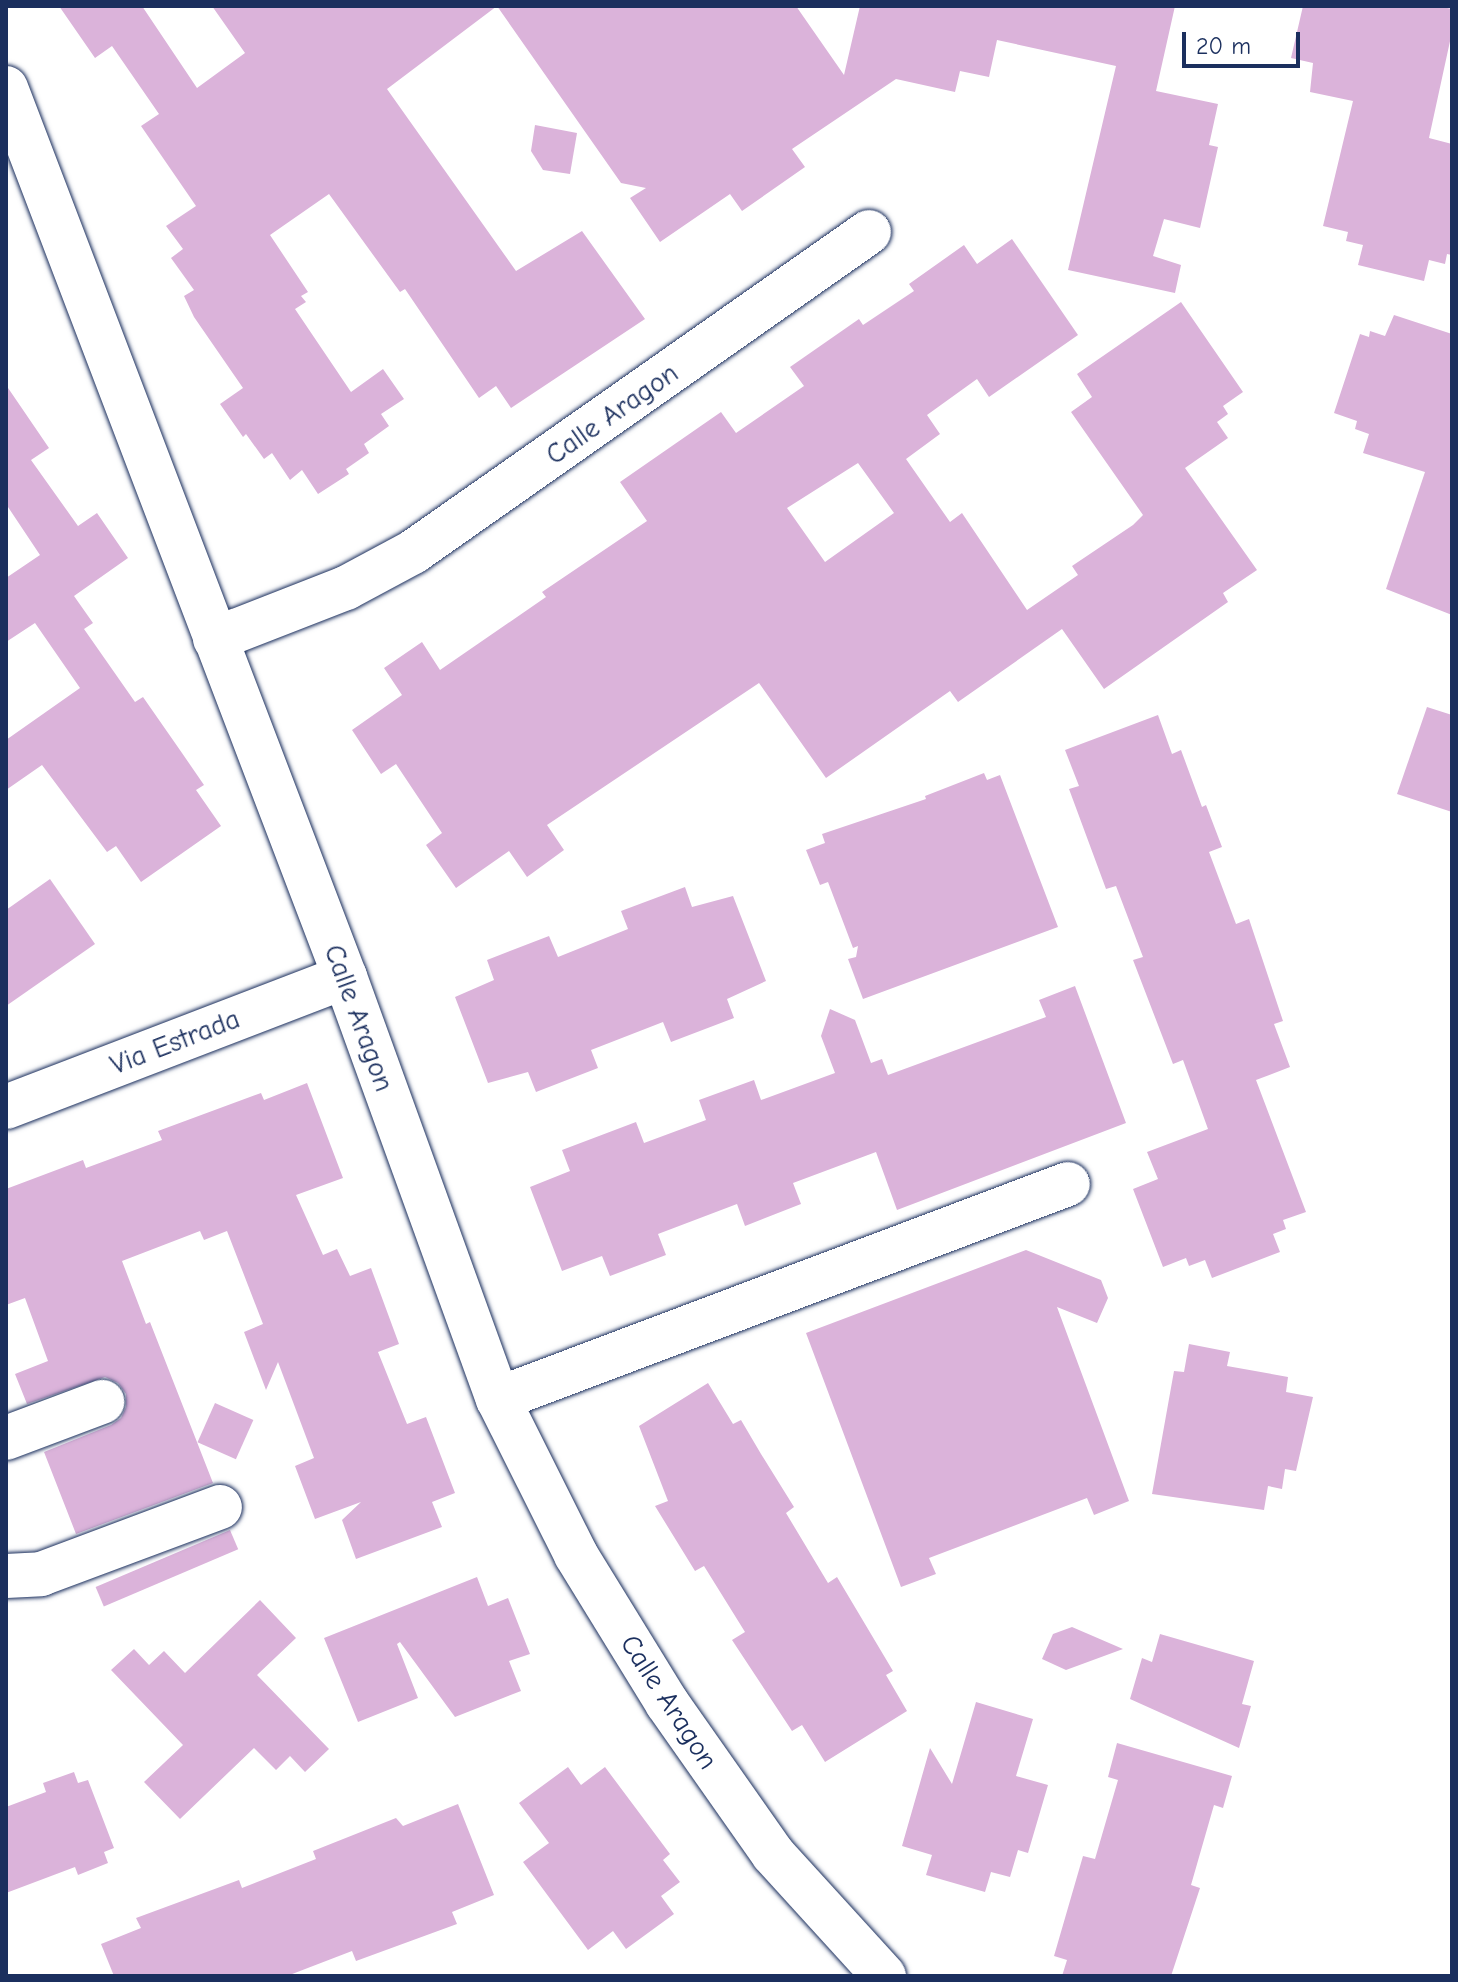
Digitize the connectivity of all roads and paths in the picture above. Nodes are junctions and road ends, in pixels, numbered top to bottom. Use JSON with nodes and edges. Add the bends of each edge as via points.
{"nodes":[{"id":1,"x":6,"y":88,"type":"edge"},
{"id":2,"x":869,"y":232,"type":"dead end"},
{"id":3,"x":215,"y":639,"type":"junction"},
{"id":4,"x":345,"y":977,"type":"junction"},
{"id":5,"x":6,"y":1107,"type":"edge"},
{"id":6,"x":1068,"y":1184,"type":"dead end"},
{"id":7,"x":498,"y":1399,"type":"junction"},
{"id":8,"x":102,"y":1402,"type":"dead end"},
{"id":9,"x":6,"y":1438,"type":"edge"},
{"id":10,"x":220,"y":1507,"type":"dead end"},
{"id":11,"x":6,"y":1576,"type":"edge"},
{"id":12,"x":884,"y":1976,"type":"edge"}],
"edges":[{"from":1,"to":3,"type":"street","name":"Calle Aragon"},
{"from":2,"to":3,"type":"street","name":"Calle Aragon","via":[[413,552],[346,588]]},
{"from":3,"to":4,"type":"street","name":"Calle Aragon"},
{"from":4,"to":5,"type":"street","name":"Via Estrada"},
{"from":4,"to":7,"type":"street","name":"Calle Aragon"},
{"from":6,"to":7,"type":"street"},
{"from":7,"to":12,"type":"street","name":"Calle Aragon","via":[[576,1555],[667,1703],[773,1854]]},
{"from":8,"to":9,"type":"street"},
{"from":10,"to":11,"type":"street","via":[[41,1574]]}]}
